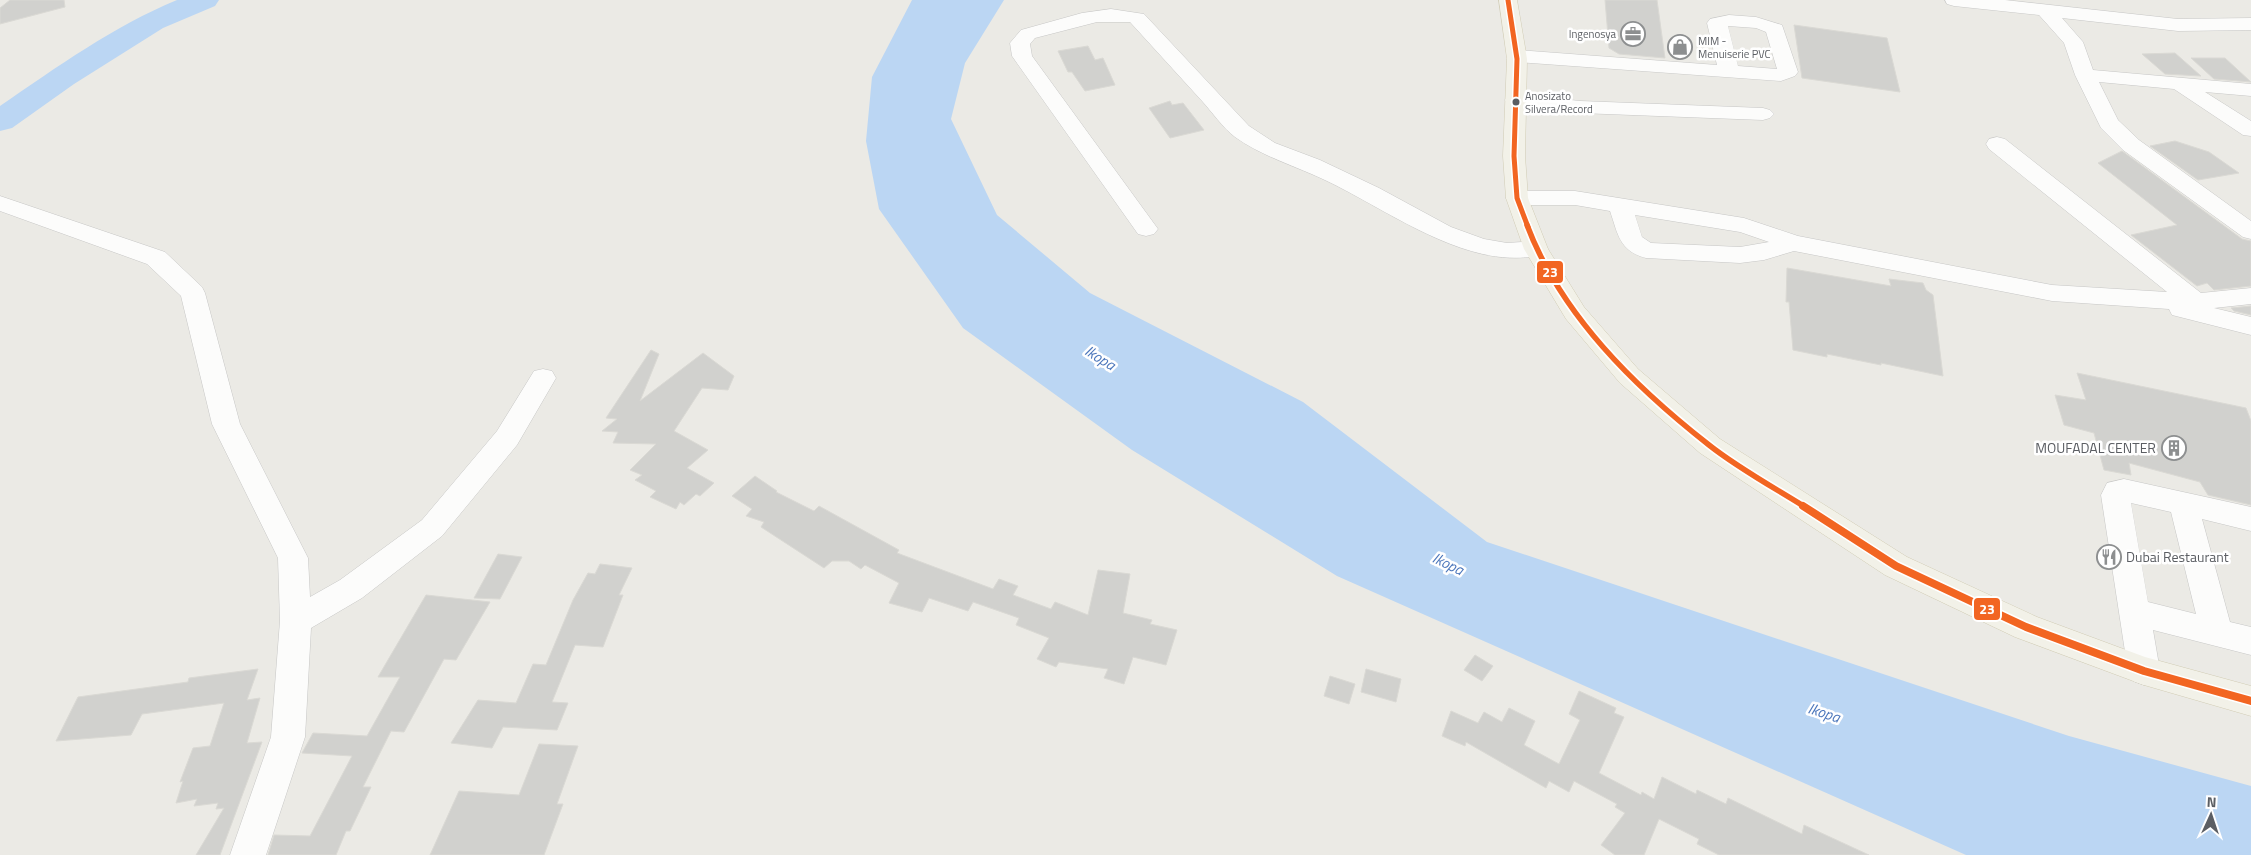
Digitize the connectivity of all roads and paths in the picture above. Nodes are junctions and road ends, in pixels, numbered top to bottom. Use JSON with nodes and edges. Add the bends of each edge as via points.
{"nodes":[{"id":1,"x":1508,"y":0,"type":"edge"},
{"id":2,"x":1954,"y":0,"type":"edge"},
{"id":3,"x":2046,"y":12,"type":"junction"},
{"id":4,"x":2251,"y":24,"type":"edge"},
{"id":5,"x":1517,"y":56,"type":"junction"},
{"id":6,"x":1729,"y":71,"type":"dead end"},
{"id":7,"x":2085,"y":75,"type":"junction"},
{"id":8,"x":2177,"y":84,"type":"junction"},
{"id":9,"x":2251,"y":90,"type":"edge"},
{"id":10,"x":1515,"y":100,"type":"junction"},
{"id":11,"x":1763,"y":114,"type":"dead end"},
{"id":12,"x":2251,"y":130,"type":"edge"},
{"id":13,"x":1997,"y":144,"type":"dead end"},
{"id":14,"x":1517,"y":198,"type":"junction"},
{"id":15,"x":0,"y":203,"type":"edge"},
{"id":16,"x":1620,"y":205,"type":"junction"},
{"id":17,"x":1146,"y":229,"type":"dead end"},
{"id":18,"x":2251,"y":232,"type":"edge"},
{"id":19,"x":1793,"y":243,"type":"junction"},
{"id":20,"x":1536,"y":249,"type":"junction"},
{"id":21,"x":2251,"y":296,"type":"edge"},
{"id":22,"x":2140,"y":298,"type":"junction"},
{"id":23,"x":2196,"y":302,"type":"junction"},
{"id":24,"x":2251,"y":326,"type":"edge"},
{"id":25,"x":543,"y":378,"type":"dead end"},
{"id":26,"x":2183,"y":504,"type":"junction"},
{"id":27,"x":2251,"y":519,"type":"edge"},
{"id":28,"x":2134,"y":612,"type":"junction"},
{"id":29,"x":296,"y":621,"type":"junction"},
{"id":30,"x":2216,"y":633,"type":"junction"},
{"id":31,"x":2251,"y":642,"type":"edge"},
{"id":32,"x":2144,"y":671,"type":"junction"},
{"id":33,"x":2251,"y":701,"type":"edge"},
{"id":34,"x":248,"y":855,"type":"edge"}],
"edges":[{"from":1,"to":5,"type":"main road"},
{"from":2,"to":3,"type":"street"},
{"from":3,"to":4,"type":"street","via":[[2178,25]]},
{"from":3,"to":7,"type":"street","via":[[2073,42]]},
{"from":5,"to":6,"type":"street"},
{"from":5,"to":10,"type":"main road"},
{"from":7,"to":8,"type":"street"},
{"from":7,"to":18,"type":"street","via":[[2109,123],[2131,145]]},
{"from":8,"to":9,"type":"street"},
{"from":8,"to":12,"type":"street"},
{"from":10,"to":11,"type":"street","via":[[1580,107]]},
{"from":10,"to":14,"type":"main road"},
{"from":13,"to":23,"type":"street"},
{"from":14,"to":16,"type":"street","via":[[1575,198]]},
{"from":14,"to":20,"type":"main road"},
{"from":15,"to":29,"type":"street","via":[[156,258],[193,293],[226,424],[293,558]]},
{"from":16,"to":19,"type":"street","via":[[1744,225]]},
{"from":16,"to":19,"type":"street","via":[[1632,241],[1646,250],[1740,255]]},
{"from":17,"to":20,"type":"street","via":[[1022,56],[1020,43],[1028,34],[1108,14],[1123,13],[1137,18],[1241,131],[1267,148],[1312,165],[1443,232],[1479,246],[1507,251]]},
{"from":19,"to":22,"type":"street","via":[[2052,293]]},
{"from":20,"to":32,"type":"main road","via":[[1575,313],[1629,376],[1710,446],[1896,566],[2026,627]]},
{"from":21,"to":23,"type":"street"},
{"from":22,"to":23,"type":"street"},
{"from":22,"to":24,"type":"street"},
{"from":25,"to":29,"type":"street","via":[[507,438],[432,528],[351,589]]},
{"from":26,"to":27,"type":"street"},
{"from":26,"to":28,"type":"street","via":[[2124,490],[2117,491],[2115,495]]},
{"from":26,"to":30,"type":"street"},
{"from":28,"to":30,"type":"street"},
{"from":28,"to":32,"type":"street"},
{"from":29,"to":34,"type":"street","via":[[288,737]]},
{"from":30,"to":31,"type":"street"},
{"from":32,"to":33,"type":"main road"}]}
